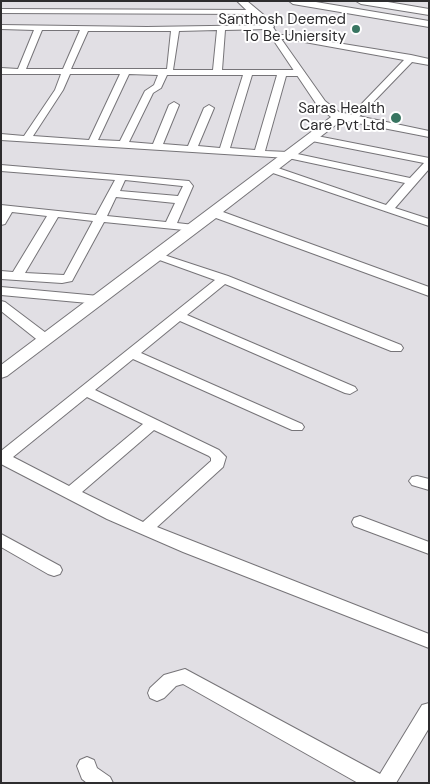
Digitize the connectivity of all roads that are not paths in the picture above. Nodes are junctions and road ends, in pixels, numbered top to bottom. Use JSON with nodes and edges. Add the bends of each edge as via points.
{"nodes":[{"id":1,"x":55,"y":1,"type":"edge"},
{"id":2,"x":107,"y":1,"type":"edge"},
{"id":3,"x":194,"y":1,"type":"edge"},
{"id":4,"x":241,"y":1,"type":"edge"},
{"id":5,"x":251,"y":1,"type":"edge"},
{"id":6,"x":293,"y":1,"type":"edge"},
{"id":7,"x":361,"y":1,"type":"edge"},
{"id":8,"x":389,"y":1,"type":"edge"},
{"id":9,"x":5,"y":2,"type":"edge"},
{"id":10,"x":429,"y":8,"type":"edge"},
{"id":11,"x":1,"y":10,"type":"edge"},
{"id":12,"x":52,"y":10,"type":"junction"},
{"id":13,"x":104,"y":10,"type":"junction"},
{"id":14,"x":192,"y":12,"type":"junction"},
{"id":15,"x":255,"y":12,"type":"junction"},
{"id":16,"x":429,"y":12,"type":"edge"},
{"id":17,"x":429,"y":24,"type":"edge"},
{"id":18,"x":1,"y":27,"type":"edge"},
{"id":19,"x":39,"y":27,"type":"junction"},
{"id":20,"x":270,"y":27,"type":"junction"},
{"id":21,"x":85,"y":28,"type":"junction"},
{"id":22,"x":175,"y":28,"type":"junction"},
{"id":23,"x":221,"y":28,"type":"junction"},
{"id":24,"x":283,"y":37,"type":"junction"},
{"id":25,"x":411,"y":58,"type":"junction"},
{"id":26,"x":429,"y":62,"type":"edge"},
{"id":27,"x":66,"y":70,"type":"junction"},
{"id":28,"x":1,"y":71,"type":"edge"},
{"id":29,"x":21,"y":71,"type":"junction"},
{"id":30,"x":166,"y":71,"type":"junction"},
{"id":31,"x":126,"y":72,"type":"junction"},
{"id":32,"x":217,"y":73,"type":"junction"},
{"id":33,"x":282,"y":73,"type":"junction"},
{"id":34,"x":301,"y":73,"type":"junction"},
{"id":35,"x":248,"y":74,"type":"junction"},
{"id":36,"x":174,"y":105,"type":"dead end"},
{"id":37,"x":209,"y":108,"type":"dead end"},
{"id":38,"x":340,"y":115,"type":"junction"},
{"id":39,"x":429,"y":135,"type":"edge"},
{"id":40,"x":1,"y":137,"type":"edge"},
{"id":41,"x":28,"y":138,"type":"junction"},
{"id":42,"x":312,"y":138,"type":"junction"},
{"id":43,"x":92,"y":142,"type":"junction"},
{"id":44,"x":123,"y":144,"type":"junction"},
{"id":45,"x":156,"y":147,"type":"junction"},
{"id":46,"x":192,"y":149,"type":"junction"},
{"id":47,"x":224,"y":151,"type":"junction"},
{"id":48,"x":259,"y":153,"type":"junction"},
{"id":49,"x":288,"y":155,"type":"junction"},
{"id":50,"x":429,"y":162,"type":"edge"},
{"id":51,"x":1,"y":168,"type":"edge"},
{"id":52,"x":271,"y":169,"type":"junction"},
{"id":53,"x":122,"y":177,"type":"junction"},
{"id":54,"x":413,"y":182,"type":"junction"},
{"id":55,"x":114,"y":194,"type":"junction"},
{"id":56,"x":182,"y":200,"type":"junction"},
{"id":57,"x":5,"y":209,"type":"edge"},
{"id":58,"x":388,"y":209,"type":"junction"},
{"id":59,"x":218,"y":210,"type":"junction"},
{"id":60,"x":54,"y":214,"type":"junction"},
{"id":61,"x":100,"y":218,"type":"junction"},
{"id":62,"x":1,"y":222,"type":"edge"},
{"id":63,"x":429,"y":223,"type":"edge"},
{"id":64,"x":170,"y":226,"type":"junction"},
{"id":65,"x":194,"y":228,"type":"junction"},
{"id":66,"x":158,"y":256,"type":"junction"},
{"id":67,"x":1,"y":275,"type":"edge"},
{"id":68,"x":17,"y":276,"type":"junction"},
{"id":69,"x":224,"y":280,"type":"junction"},
{"id":70,"x":429,"y":284,"type":"edge"},
{"id":71,"x":1,"y":291,"type":"edge"},
{"id":72,"x":429,"y":292,"type":"edge"},
{"id":73,"x":99,"y":300,"type":"junction"},
{"id":74,"x":1,"y":305,"type":"edge"},
{"id":75,"x":179,"y":316,"type":"junction"},
{"id":76,"x":45,"y":339,"type":"junction"},
{"id":77,"x":396,"y":348,"type":"dead end"},
{"id":78,"x":132,"y":354,"type":"junction"},
{"id":79,"x":1,"y":373,"type":"edge"},
{"id":80,"x":350,"y":390,"type":"dead end"},
{"id":81,"x":86,"y":391,"type":"junction"},
{"id":82,"x":153,"y":423,"type":"junction"},
{"id":83,"x":298,"y":427,"type":"dead end"},
{"id":84,"x":2,"y":458,"type":"edge"},
{"id":85,"x":71,"y":493,"type":"junction"},
{"id":86,"x":360,"y":522,"type":"dead end"},
{"id":87,"x":145,"y":529,"type":"junction"},
{"id":88,"x":1,"y":540,"type":"edge"},
{"id":89,"x":429,"y":548,"type":"edge"},
{"id":90,"x":54,"y":570,"type":"dead end"},
{"id":91,"x":429,"y":641,"type":"edge"},
{"id":92,"x":157,"y":693,"type":"dead end"},
{"id":93,"x":429,"y":711,"type":"edge"},
{"id":94,"x":87,"y":766,"type":"dead end"},
{"id":95,"x":103,"y":783,"type":"edge"},
{"id":96,"x":377,"y":783,"type":"edge"},
{"id":97,"x":385,"y":783,"type":"edge"}],
"edges":[{"from":1,"to":12,"type":"street"},
{"from":2,"to":13,"type":"street"},
{"from":3,"to":14,"type":"street"},
{"from":4,"to":15,"type":"street"},
{"from":5,"to":24,"type":"street","via":[[271,18]]},
{"from":6,"to":17,"type":"street"},
{"from":7,"to":16,"type":"main road"},
{"from":8,"to":10,"type":"main road"},
{"from":9,"to":11,"type":"street"},
{"from":11,"to":12,"type":"street"},
{"from":12,"to":13,"type":"street"},
{"from":13,"to":14,"type":"street"},
{"from":14,"to":15,"type":"street"},
{"from":15,"to":20,"type":"street"},
{"from":18,"to":19,"type":"street"},
{"from":19,"to":21,"type":"street"},
{"from":19,"to":29,"type":"street"},
{"from":20,"to":23,"type":"street"},
{"from":20,"to":24,"type":"street"},
{"from":21,"to":22,"type":"street"},
{"from":21,"to":27,"type":"street"},
{"from":22,"to":23,"type":"street"},
{"from":22,"to":30,"type":"street"},
{"from":23,"to":32,"type":"street"},
{"from":24,"to":25,"type":"street"},
{"from":24,"to":34,"type":"street","via":[[286,53]]},
{"from":24,"to":38,"type":"street","via":[[328,103]]},
{"from":25,"to":26,"type":"street"},
{"from":25,"to":38,"type":"street"},
{"from":27,"to":29,"type":"street"},
{"from":27,"to":31,"type":"street"},
{"from":27,"to":41,"type":"street","via":[[59,90]]},
{"from":28,"to":29,"type":"street"},
{"from":30,"to":31,"type":"street"},
{"from":30,"to":32,"type":"street"},
{"from":30,"to":44,"type":"street","via":[[158,86],[149,91]]},
{"from":31,"to":43,"type":"street"},
{"from":32,"to":35,"type":"street"},
{"from":33,"to":34,"type":"street"},
{"from":33,"to":35,"type":"street"},
{"from":33,"to":48,"type":"street"},
{"from":34,"to":38,"type":"street","via":[[321,103]]},
{"from":35,"to":47,"type":"street"},
{"from":36,"to":45,"type":"street"},
{"from":37,"to":46,"type":"street"},
{"from":38,"to":39,"type":"street"},
{"from":38,"to":42,"type":"street"},
{"from":40,"to":41,"type":"street"},
{"from":41,"to":43,"type":"street"},
{"from":42,"to":49,"type":"street"},
{"from":42,"to":50,"type":"street"},
{"from":43,"to":44,"type":"street"},
{"from":44,"to":45,"type":"street"},
{"from":45,"to":46,"type":"street"},
{"from":46,"to":47,"type":"street"},
{"from":47,"to":48,"type":"street"},
{"from":48,"to":49,"type":"street"},
{"from":49,"to":52,"type":"street"},
{"from":49,"to":54,"type":"street"},
{"from":50,"to":54,"type":"street"},
{"from":51,"to":53,"type":"street"},
{"from":52,"to":58,"type":"street"},
{"from":52,"to":59,"type":"street"},
{"from":53,"to":55,"type":"street"},
{"from":53,"to":56,"type":"street","via":[[185,184],[188,186]]},
{"from":54,"to":58,"type":"street"},
{"from":55,"to":56,"type":"street"},
{"from":55,"to":61,"type":"street"},
{"from":56,"to":64,"type":"street"},
{"from":57,"to":60,"type":"street"},
{"from":57,"to":62,"type":"street"},
{"from":58,"to":63,"type":"street"},
{"from":59,"to":65,"type":"street"},
{"from":59,"to":70,"type":"street"},
{"from":59,"to":72,"type":"street"},
{"from":60,"to":61,"type":"street"},
{"from":60,"to":68,"type":"street"},
{"from":61,"to":64,"type":"street"},
{"from":61,"to":68,"type":"street","via":[[67,279]]},
{"from":64,"to":65,"type":"street"},
{"from":65,"to":66,"type":"street"},
{"from":66,"to":69,"type":"street"},
{"from":66,"to":73,"type":"street"},
{"from":67,"to":68,"type":"street"},
{"from":69,"to":75,"type":"street"},
{"from":69,"to":77,"type":"street"},
{"from":71,"to":73,"type":"street"},
{"from":73,"to":76,"type":"street"},
{"from":74,"to":76,"type":"street"},
{"from":75,"to":78,"type":"street"},
{"from":75,"to":80,"type":"street"},
{"from":76,"to":79,"type":"street"},
{"from":78,"to":81,"type":"street"},
{"from":78,"to":83,"type":"street"},
{"from":81,"to":82,"type":"street"},
{"from":81,"to":84,"type":"street"},
{"from":82,"to":85,"type":"street"},
{"from":82,"to":87,"type":"street","via":[[219,457],[218,462]]},
{"from":84,"to":85,"type":"street"},
{"from":85,"to":87,"type":"street"},
{"from":86,"to":89,"type":"street"},
{"from":87,"to":91,"type":"street"},
{"from":88,"to":90,"type":"street"},
{"from":92,"to":96,"type":"street","via":[[170,680],[185,676]]},
{"from":93,"to":97,"type":"street"},
{"from":94,"to":95,"type":"street","via":[[89,773]]}]}
